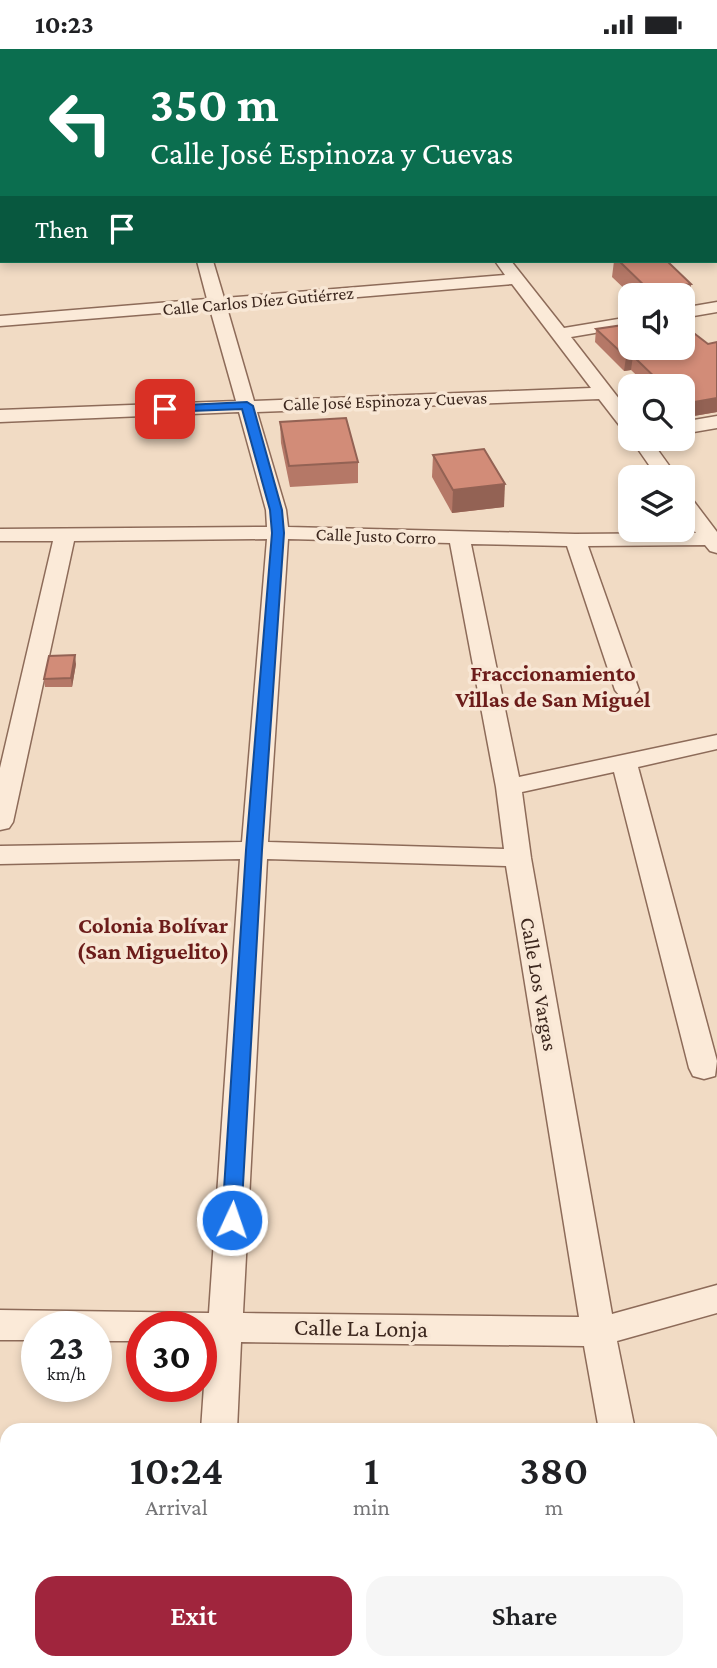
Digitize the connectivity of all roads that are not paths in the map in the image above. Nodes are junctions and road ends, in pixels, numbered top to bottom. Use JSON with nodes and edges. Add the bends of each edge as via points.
{"nodes":[{"id":1,"x":206,"y":263,"type":"edge"},
{"id":2,"x":505,"y":263,"type":"edge"},
{"id":3,"x":517,"y":279,"type":"junction"},
{"id":4,"x":219,"y":305,"type":"junction"},
{"id":5,"x":717,"y":307,"type":"edge"},
{"id":6,"x":695,"y":311,"type":"edge"},
{"id":7,"x":0,"y":321,"type":"edge"},
{"id":8,"x":618,"y":324,"type":"edge"},
{"id":9,"x":561,"y":334,"type":"junction"},
{"id":10,"x":603,"y":393,"type":"junction"},
{"id":11,"x":247,"y":406,"type":"junction"},
{"id":12,"x":618,"y":411,"type":"edge"},
{"id":13,"x":0,"y":416,"type":"edge"},
{"id":14,"x":717,"y":422,"type":"edge"},
{"id":15,"x":695,"y":426,"type":"edge"},
{"id":16,"x":695,"y":517,"type":"edge"},
{"id":17,"x":278,"y":533,"type":"junction"},
{"id":18,"x":0,"y":535,"type":"edge"},
{"id":19,"x":65,"y":536,"type":"junction"},
{"id":20,"x":459,"y":538,"type":"junction"},
{"id":21,"x":575,"y":540,"type":"junction"},
{"id":22,"x":714,"y":543,"type":"edge"},
{"id":23,"x":627,"y":690,"type":"dead end"},
{"id":24,"x":717,"y":742,"type":"edge"},
{"id":25,"x":624,"y":762,"type":"junction"},
{"id":26,"x":509,"y":787,"type":"junction"},
{"id":27,"x":0,"y":822,"type":"edge"},
{"id":28,"x":254,"y":850,"type":"junction"},
{"id":29,"x":0,"y":855,"type":"edge"},
{"id":30,"x":518,"y":858,"type":"junction"},
{"id":31,"x":704,"y":1067,"type":"dead end"},
{"id":32,"x":717,"y":1299,"type":"edge"},
{"id":33,"x":0,"y":1325,"type":"edge"},
{"id":34,"x":225,"y":1326,"type":"junction"},
{"id":35,"x":598,"y":1332,"type":"junction"},
{"id":36,"x":219,"y":1423,"type":"edge"},
{"id":37,"x":616,"y":1423,"type":"edge"}],
"edges":[{"from":1,"to":4,"type":"street"},
{"from":2,"to":3,"type":"street"},
{"from":3,"to":4,"type":"street","name":"Calle Carlos Díez Gutiérrez"},
{"from":3,"to":9,"type":"street"},
{"from":4,"to":7,"type":"street","name":"Calle Carlos Díez Gutiérrez"},
{"from":4,"to":11,"type":"street"},
{"from":5,"to":6,"type":"street"},
{"from":8,"to":9,"type":"street"},
{"from":9,"to":10,"type":"street"},
{"from":10,"to":11,"type":"street","name":"Calle José Espinoza y Cuevas"},
{"from":10,"to":12,"type":"street"},
{"from":11,"to":13,"type":"street","name":"Calle José Espinoza y Cuevas"},
{"from":11,"to":17,"type":"street","via":[[276,510]]},
{"from":14,"to":15,"type":"street"},
{"from":16,"to":22,"type":"street"},
{"from":17,"to":19,"type":"street","name":"Calle Justo Corro"},
{"from":17,"to":20,"type":"street","name":"Calle Justo Corro"},
{"from":17,"to":28,"type":"street"},
{"from":18,"to":19,"type":"street","name":"Calle Justo Corro"},
{"from":19,"to":27,"type":"street"},
{"from":20,"to":21,"type":"street","name":"Calle Justo Corro"},
{"from":20,"to":26,"type":"street","name":"Calle Los Vargas"},
{"from":21,"to":22,"type":"street","name":"Calle Justo Corro"},
{"from":21,"to":23,"type":"street"},
{"from":24,"to":25,"type":"street"},
{"from":25,"to":26,"type":"street"},
{"from":25,"to":31,"type":"street"},
{"from":26,"to":30,"type":"street","name":"Calle Los Vargas"},
{"from":28,"to":29,"type":"street"},
{"from":28,"to":30,"type":"street"},
{"from":28,"to":34,"type":"street"},
{"from":30,"to":35,"type":"street","name":"Calle Los Vargas"},
{"from":32,"to":35,"type":"street","name":"Calle La Lonja"},
{"from":33,"to":34,"type":"street","name":"Calle La Lonja"},
{"from":34,"to":35,"type":"street","name":"Calle La Lonja"},
{"from":34,"to":36,"type":"street"},
{"from":35,"to":37,"type":"street","name":"Calle Los Vargas"}]}
